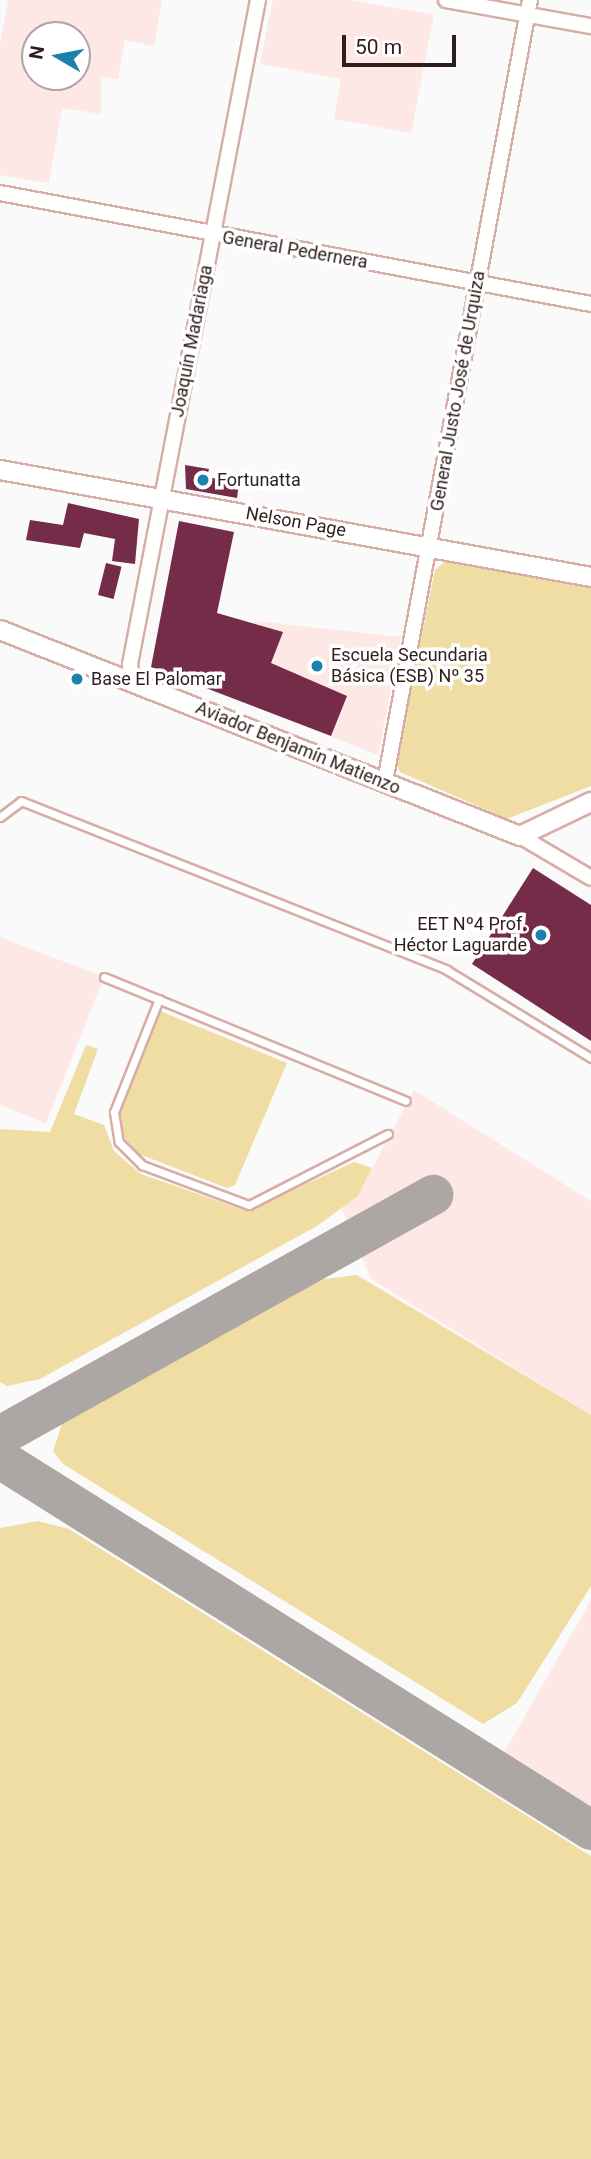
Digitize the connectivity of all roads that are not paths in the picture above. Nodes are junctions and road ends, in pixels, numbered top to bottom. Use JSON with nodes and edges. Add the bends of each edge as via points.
{"nodes":[{"id":1,"x":258,"y":0,"type":"edge"},
{"id":2,"x":446,"y":0,"type":"edge"},
{"id":3,"x":529,"y":7,"type":"edge"},
{"id":4,"x":591,"y":26,"type":"edge"},
{"id":5,"x":0,"y":193,"type":"edge"},
{"id":6,"x":212,"y":235,"type":"junction"},
{"id":7,"x":477,"y":283,"type":"junction"},
{"id":8,"x":591,"y":304,"type":"edge"},
{"id":9,"x":0,"y":470,"type":"edge"},
{"id":10,"x":162,"y":498,"type":"junction"},
{"id":11,"x":431,"y":546,"type":"junction"},
{"id":12,"x":591,"y":577,"type":"edge"},
{"id":13,"x":0,"y":630,"type":"edge"},
{"id":14,"x":132,"y":683,"type":"junction"},
{"id":15,"x":385,"y":782,"type":"junction"},
{"id":16,"x":591,"y":802,"type":"edge"},
{"id":17,"x":0,"y":817,"type":"edge"},
{"id":18,"x":520,"y":835,"type":"junction"},
{"id":19,"x":591,"y":878,"type":"edge"},
{"id":20,"x":104,"y":978,"type":"dead end"},
{"id":21,"x":159,"y":999,"type":"junction"},
{"id":22,"x":591,"y":1058,"type":"edge"},
{"id":23,"x":406,"y":1101,"type":"dead end"},
{"id":24,"x":388,"y":1134,"type":"dead end"}],
"edges":[{"from":1,"to":6,"type":"street","name":"Joaquín Madariaga"},
{"from":2,"to":3,"type":"street"},
{"from":3,"to":4,"type":"street"},
{"from":3,"to":7,"type":"street","name":"General Justo José de Urquiza"},
{"from":5,"to":6,"type":"street","name":"General Pedernera"},
{"from":6,"to":7,"type":"street","name":"General Pedernera"},
{"from":6,"to":10,"type":"street","name":"Joaquín Madariaga"},
{"from":7,"to":8,"type":"street","name":"General Pedernera"},
{"from":7,"to":11,"type":"street","name":"General Justo José de Urquiza"},
{"from":9,"to":10,"type":"street","name":"Nelson Page"},
{"from":10,"to":11,"type":"street","name":"Nelson Page"},
{"from":10,"to":14,"type":"street","name":"Joaquín Madariaga","via":[[130,663]]},
{"from":11,"to":12,"type":"street","name":"Nelson Page"},
{"from":11,"to":15,"type":"street","name":"General Justo José de Urquiza"},
{"from":13,"to":14,"type":"street","name":"Aviador Benjamín Matienzo"},
{"from":14,"to":15,"type":"street","name":"Aviador Benjamín Matienzo"},
{"from":15,"to":18,"type":"street","name":"Aviador Benjamín Matienzo"},
{"from":16,"to":18,"type":"street"},
{"from":17,"to":22,"type":"lane","via":[[21,801],[447,970]]},
{"from":18,"to":19,"type":"street","name":"Aviador Benjamín Matienzo"},
{"from":20,"to":21,"type":"lane"},
{"from":21,"to":23,"type":"lane"},
{"from":21,"to":24,"type":"lane","via":[[114,1112],[119,1142],[142,1165],[249,1205]]}]}
